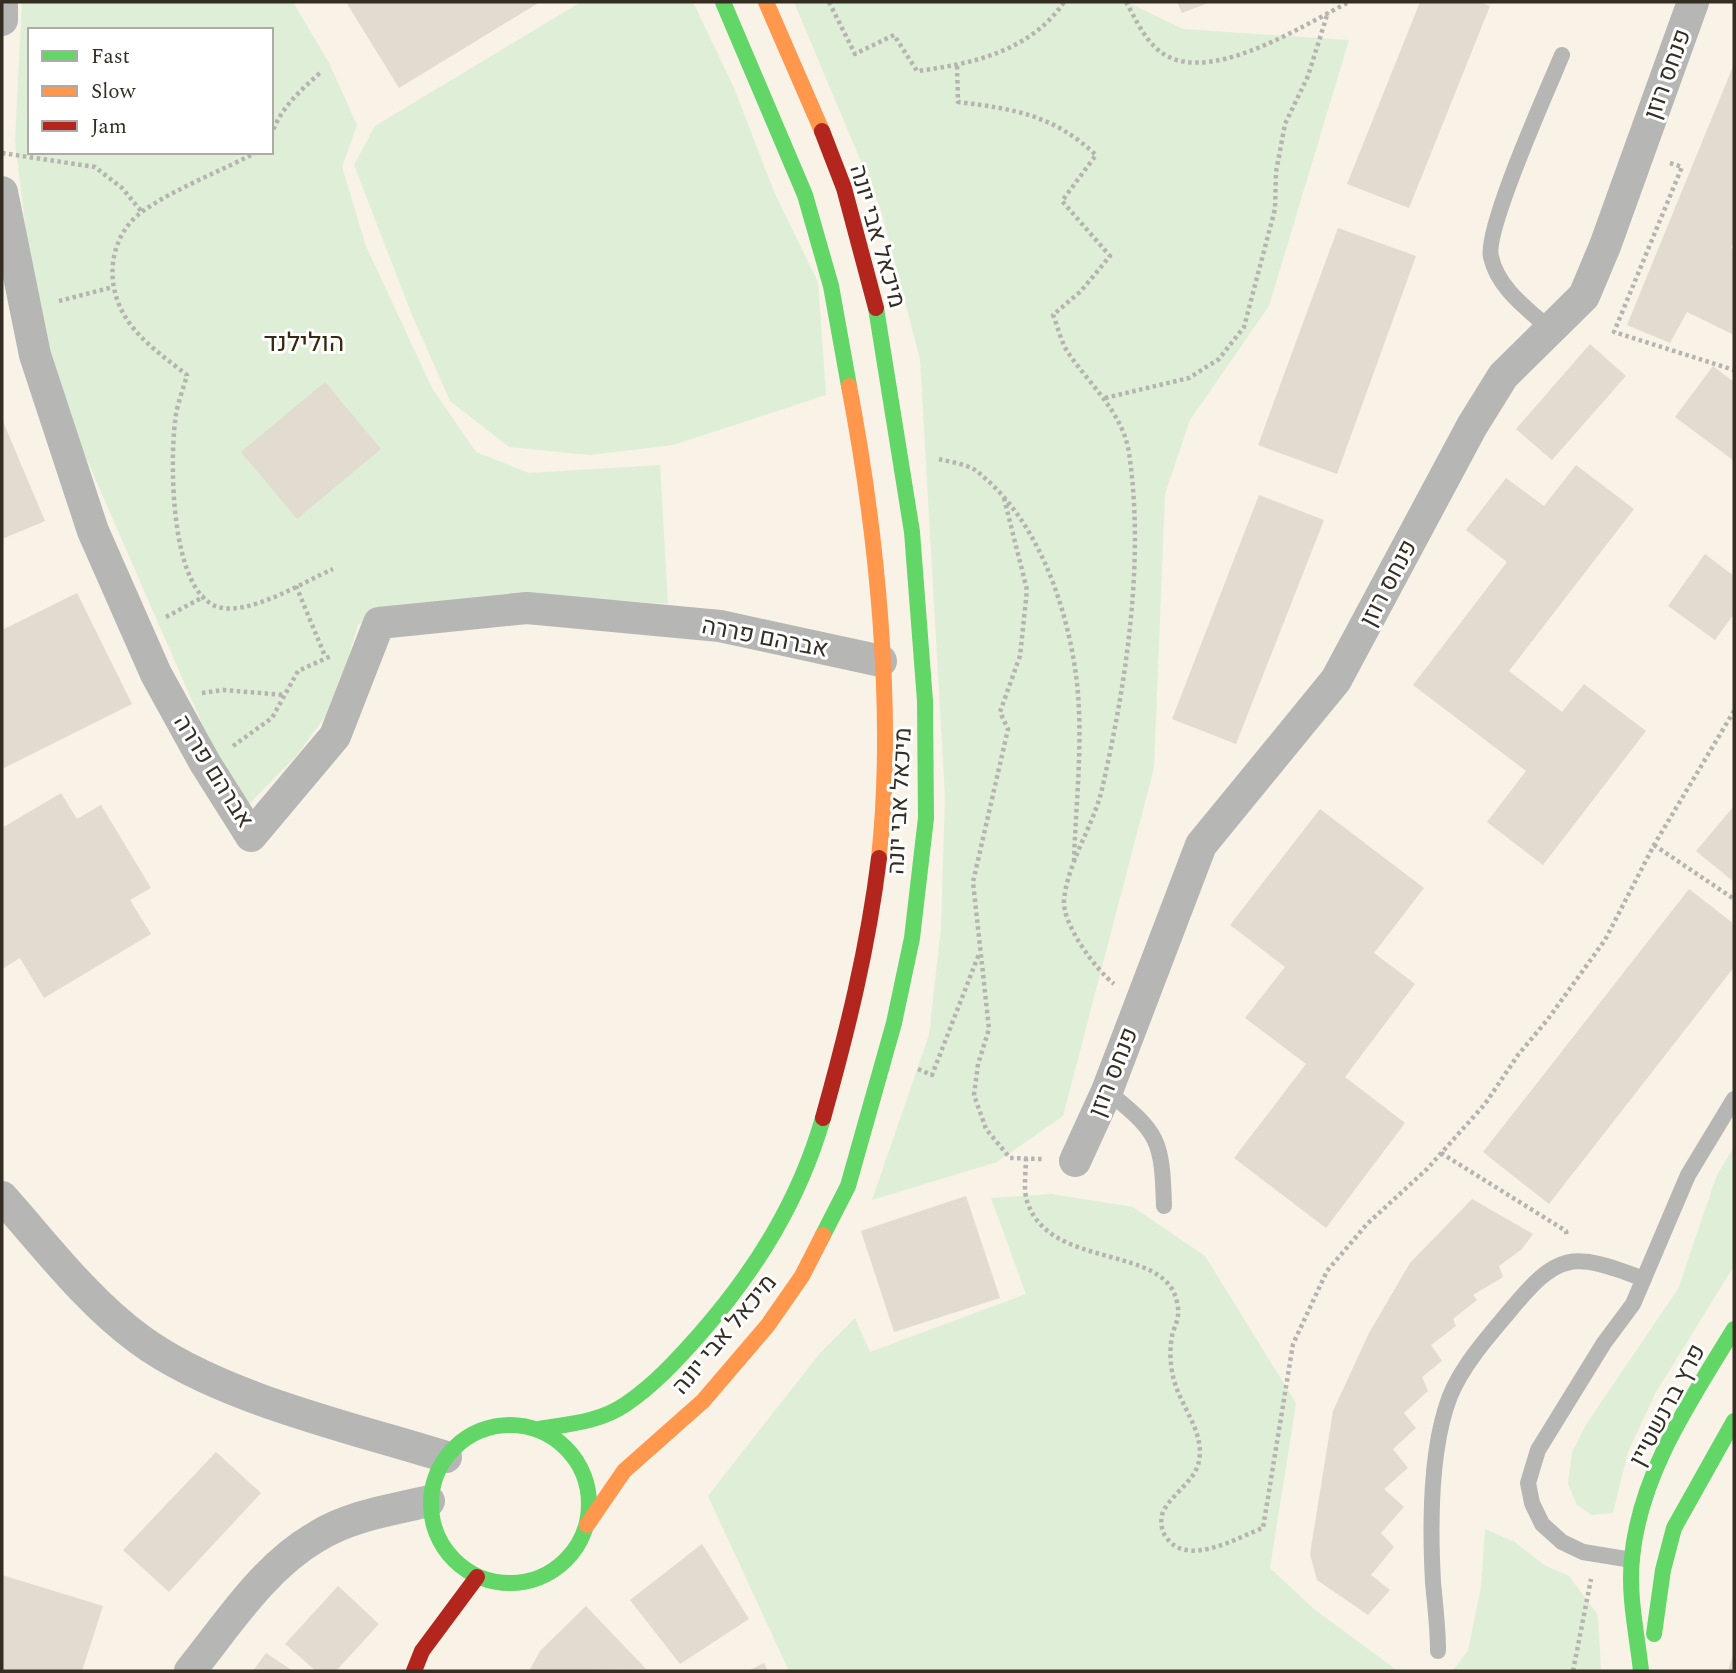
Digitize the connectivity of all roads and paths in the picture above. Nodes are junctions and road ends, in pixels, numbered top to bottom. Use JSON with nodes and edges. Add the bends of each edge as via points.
{"nodes":[{"id":1,"x":2,"y":2,"type":"edge"},
{"id":2,"x":723,"y":2,"type":"edge"},
{"id":3,"x":766,"y":2,"type":"edge"},
{"id":4,"x":829,"y":2,"type":"edge"},
{"id":5,"x":1064,"y":2,"type":"edge"},
{"id":6,"x":1126,"y":2,"type":"edge"},
{"id":7,"x":1349,"y":2,"type":"edge"},
{"id":8,"x":1693,"y":2,"type":"edge"},
{"id":9,"x":1328,"y":12,"type":"junction"},
{"id":10,"x":2,"y":20,"type":"edge"},
{"id":11,"x":1562,"y":55,"type":"dead end"},
{"id":12,"x":957,"y":66,"type":"junction"},
{"id":13,"x":321,"y":72,"type":"dead end"},
{"id":14,"x":273,"y":129,"type":"edge"},
{"id":15,"x":2,"y":152,"type":"edge"},
{"id":16,"x":253,"y":154,"type":"edge"},
{"id":17,"x":1682,"y":167,"type":"dead end"},
{"id":18,"x":2,"y":192,"type":"edge"},
{"id":19,"x":142,"y":212,"type":"junction"},
{"id":20,"x":113,"y":287,"type":"junction"},
{"id":21,"x":26,"y":310,"type":"junction"},
{"id":22,"x":1552,"y":331,"type":"junction"},
{"id":23,"x":1734,"y":370,"type":"edge"},
{"id":24,"x":1105,"y":398,"type":"junction"},
{"id":25,"x":901,"y":452,"type":"junction"},
{"id":26,"x":1004,"y":498,"type":"junction"},
{"id":27,"x":333,"y":569,"type":"dead end"},
{"id":28,"x":296,"y":586,"type":"junction"},
{"id":29,"x":205,"y":596,"type":"junction"},
{"id":30,"x":138,"y":633,"type":"junction"},
{"id":31,"x":370,"y":651,"type":"junction"},
{"id":32,"x":325,"y":656,"type":"junction"},
{"id":33,"x":881,"y":661,"type":"junction"},
{"id":34,"x":285,"y":695,"type":"junction"},
{"id":35,"x":169,"y":699,"type":"junction"},
{"id":36,"x":1734,"y":711,"type":"edge"},
{"id":37,"x":205,"y":763,"type":"junction"},
{"id":38,"x":1654,"y":845,"type":"junction"},
{"id":39,"x":1074,"y":865,"type":"junction"},
{"id":40,"x":1734,"y":900,"type":"edge"},
{"id":41,"x":981,"y":951,"type":"junction"},
{"id":42,"x":1140,"y":1003,"type":"junction"},
{"id":43,"x":885,"y":1055,"type":"junction"},
{"id":44,"x":1107,"y":1091,"type":"junction"},
{"id":45,"x":1734,"y":1099,"type":"edge"},
{"id":46,"x":1441,"y":1153,"type":"junction"},
{"id":47,"x":1026,"y":1158,"type":"junction"},
{"id":48,"x":1075,"y":1161,"type":"joint"},
{"id":49,"x":2,"y":1197,"type":"edge"},
{"id":50,"x":1164,"y":1206,"type":"dead end"},
{"id":51,"x":1570,"y":1261,"type":"junction"},
{"id":52,"x":1644,"y":1279,"type":"junction"},
{"id":53,"x":1734,"y":1329,"type":"edge"},
{"id":54,"x":1734,"y":1420,"type":"edge"},
{"id":55,"x":539,"y":1429,"type":"junction"},
{"id":56,"x":446,"y":1457,"type":"junction"},
{"id":57,"x":429,"y":1501,"type":"junction"},
{"id":58,"x":586,"y":1525,"type":"junction"},
{"id":59,"x":1597,"y":1554,"type":"junction"},
{"id":60,"x":1667,"y":1557,"type":"junction"},
{"id":61,"x":1632,"y":1560,"type":"junction"},
{"id":62,"x":477,"y":1577,"type":"junction"},
{"id":63,"x":1438,"y":1651,"type":"dead end"},
{"id":64,"x":190,"y":1671,"type":"edge"},
{"id":65,"x":414,"y":1671,"type":"edge"},
{"id":66,"x":1573,"y":1671,"type":"edge"},
{"id":67,"x":1641,"y":1671,"type":"edge"},
{"id":68,"x":1650,"y":1671,"type":"edge"}],
"edges":[{"from":1,"to":10,"type":"street"},
{"from":2,"to":33,"type":"street","name":"מיכאל אבי יונה","via":[[805,195],[831,286],[871,531]]},
{"from":3,"to":25,"type":"street","name":"מיכאל אבי יונה","via":[[844,188],[872,282]]},
{"from":4,"to":12,"type":"path","via":[[855,54],[894,35],[917,71]]},
{"from":5,"to":12,"type":"path","via":[[1038,33],[1004,51]]},
{"from":6,"to":9,"type":"path","via":[[1156,48],[1189,64],[1237,58]]},
{"from":7,"to":9,"type":"path"},
{"from":8,"to":22,"type":"street","name":"פנחס רוזן","via":[[1584,296]]},
{"from":9,"to":24,"type":"path","via":[[1308,76],[1285,124],[1275,209],[1244,327],[1219,359],[1189,378]]},
{"from":11,"to":22,"type":"lane","via":[[1494,225],[1490,256],[1504,286]]},
{"from":12,"to":24,"type":"path","via":[[958,102],[1015,109],[1047,120],[1075,135],[1096,155],[1062,201],[1111,256],[1053,315],[1067,352]]},
{"from":13,"to":14,"type":"path","via":[[285,108]]},
{"from":15,"to":19,"type":"path","via":[[95,167],[122,188]]},
{"from":16,"to":19,"type":"path"},
{"from":17,"to":23,"type":"path","via":[[1614,332]]},
{"from":18,"to":21,"type":"street","name":"אברהם פררה"},
{"from":19,"to":20,"type":"path","via":[[120,236],[112,260]]},
{"from":20,"to":21,"type":"path"},
{"from":20,"to":29,"type":"path","via":[[128,322],[187,375],[175,420],[173,495],[189,580]]},
{"from":21,"to":30,"type":"street","name":"אברהם פררה","via":[[35,355],[93,531]]},
{"from":22,"to":42,"type":"street","name":"פנחס רוזן","via":[[1503,376],[1472,426],[1336,680],[1201,845]]},
{"from":24,"to":39,"type":"path","via":[[1129,450],[1131,624],[1101,792]]},
{"from":25,"to":26,"type":"path","via":[[973,469]]},
{"from":25,"to":43,"type":"street","name":"מיכאל אבי יונה","via":[[925,701],[926,818],[912,938]]},
{"from":26,"to":39,"type":"path","via":[[1031,534],[1045,568],[1063,613],[1076,675],[1079,742]]},
{"from":26,"to":41,"type":"path","via":[[1027,590],[1020,656],[1000,712],[1008,729],[973,882]]},
{"from":27,"to":28,"type":"path"},
{"from":28,"to":29,"type":"path","via":[[244,609],[216,606]]},
{"from":28,"to":32,"type":"path"},
{"from":29,"to":30,"type":"path"},
{"from":30,"to":35,"type":"street","name":"אברהם פררה"},
{"from":31,"to":32,"type":"path"},
{"from":31,"to":33,"type":"street","name":"אברהם פררה","via":[[379,623],[527,608],[720,626]]},
{"from":31,"to":37,"type":"street","name":"אברהם פררה","via":[[335,736],[251,836]]},
{"from":32,"to":34,"type":"path","via":[[298,671]]},
{"from":33,"to":55,"type":"street","name":"מיכאל אבי יונה","via":[[884,810],[871,925],[854,1007],[809,1165],[759,1260],[673,1366],[625,1405],[593,1420]]},
{"from":34,"to":35,"type":"path","via":[[223,690]]},
{"from":34,"to":37,"type":"path","via":[[272,718]]},
{"from":35,"to":37,"type":"street","name":"אברהם פררה"},
{"from":36,"to":38,"type":"path"},
{"from":38,"to":40,"type":"path"},
{"from":38,"to":46,"type":"path","via":[[1605,940],[1485,1104]]},
{"from":39,"to":42,"type":"path","via":[[1064,902],[1074,932],[1098,971]]},
{"from":41,"to":43,"type":"path","via":[[932,1075]]},
{"from":41,"to":47,"type":"path","via":[[989,1029],[974,1095],[986,1129],[1010,1158]]},
{"from":42,"to":44,"type":"street","name":"פנחס רוזן"},
{"from":43,"to":58,"type":"street","name":"מיכאל אבי יונה","via":[[848,1186],[802,1276],[703,1401],[625,1471]]},
{"from":44,"to":48,"type":"street","name":"פנחס רוזן"},
{"from":44,"to":50,"type":"lane","via":[[1139,1117],[1157,1140]]},
{"from":45,"to":52,"type":"lane","via":[[1688,1175]]},
{"from":46,"to":47,"type":"path","via":[[1367,1224],[1327,1271],[1293,1344],[1263,1528],[1203,1550],[1184,1551],[1171,1545],[1161,1530],[1163,1513],[1198,1466],[1199,1440],[1173,1379],[1172,1334],[1179,1319],[1175,1292],[1154,1272],[1073,1247],[1048,1232],[1026,1199]]},
{"from":46,"to":51,"type":"path","via":[[1566,1231]]},
{"from":47,"to":48,"type":"path"},
{"from":49,"to":56,"type":"street","via":[[96,1302],[139,1339],[176,1362],[222,1385]]},
{"from":51,"to":52,"type":"lane","via":[[1589,1259]]},
{"from":51,"to":63,"type":"lane","via":[[1549,1270],[1519,1300],[1470,1359],[1450,1397],[1439,1439],[1433,1499]]},
{"from":52,"to":59,"type":"lane","via":[[1633,1304],[1538,1450],[1528,1483],[1542,1524],[1562,1542]]},
{"from":53,"to":61,"type":"street","name":"פרץ ברנשטיין","via":[[1666,1445],[1641,1508]]},
{"from":54,"to":60,"type":"street","via":[[1674,1528]]},
{"from":55,"to":56,"type":"street","via":[[512,1424],[483,1428],[459,1442]]},
{"from":55,"to":58,"type":"street","via":[[563,1444],[580,1466],[589,1498]]},
{"from":56,"to":57,"type":"street"},
{"from":57,"to":62,"type":"street","via":[[433,1528],[446,1553]]},
{"from":57,"to":64,"type":"street","via":[[354,1520],[316,1536],[285,1559],[250,1595]]},
{"from":58,"to":62,"type":"street","via":[[574,1550],[554,1570],[532,1580],[504,1583]]},
{"from":59,"to":61,"type":"lane"},
{"from":59,"to":66,"type":"path"},
{"from":60,"to":61,"type":"lane"},
{"from":60,"to":68,"type":"street"},
{"from":61,"to":67,"type":"street","name":"פרץ ברנשטיין"},
{"from":62,"to":65,"type":"street","via":[[422,1651]]}]}
